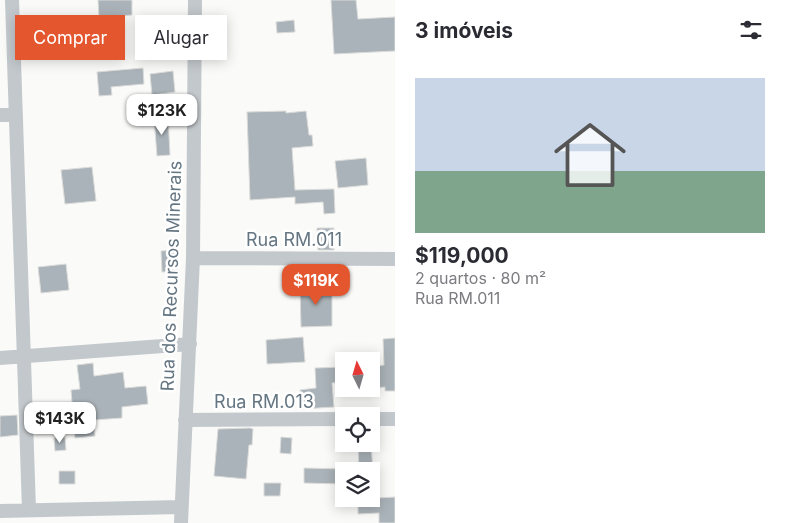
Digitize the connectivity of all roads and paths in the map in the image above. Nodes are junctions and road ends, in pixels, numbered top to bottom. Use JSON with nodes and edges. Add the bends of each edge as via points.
{"nodes":[{"id":1,"x":12,"y":0,"type":"edge"},
{"id":2,"x":195,"y":0,"type":"edge"},
{"id":3,"x":0,"y":115,"type":"edge"},
{"id":4,"x":16,"y":115,"type":"junction"},
{"id":5,"x":193,"y":258,"type":"junction"},
{"id":6,"x":395,"y":259,"type":"edge"},
{"id":7,"x":190,"y":344,"type":"junction"},
{"id":8,"x":24,"y":357,"type":"junction"},
{"id":9,"x":0,"y":358,"type":"edge"},
{"id":10,"x":335,"y":419,"type":"edge"},
{"id":11,"x":380,"y":419,"type":"edge"},
{"id":12,"x":395,"y":419,"type":"edge"},
{"id":13,"x":185,"y":420,"type":"junction"},
{"id":14,"x":181,"y":507,"type":"junction"},
{"id":15,"x":29,"y":510,"type":"junction"},
{"id":16,"x":0,"y":511,"type":"edge"},
{"id":17,"x":181,"y":523,"type":"edge"}],
"edges":[{"from":1,"to":4,"type":"street"},
{"from":2,"to":5,"type":"street","name":"Rua dos Recursos Minerais"},
{"from":3,"to":4,"type":"street"},
{"from":4,"to":8,"type":"street"},
{"from":5,"to":6,"type":"street","name":"Rua RM.011"},
{"from":5,"to":7,"type":"street","name":"Rua dos Recursos Minerais"},
{"from":7,"to":8,"type":"street"},
{"from":7,"to":13,"type":"street","name":"Rua dos Recursos Minerais"},
{"from":8,"to":9,"type":"street"},
{"from":8,"to":15,"type":"street"},
{"from":10,"to":13,"type":"street","name":"Rua RM.013"},
{"from":11,"to":12,"type":"street"},
{"from":13,"to":14,"type":"street","name":"Rua dos Recursos Minerais"},
{"from":14,"to":15,"type":"street"},
{"from":14,"to":17,"type":"street","name":"Rua dos Recursos Minerais"},
{"from":15,"to":16,"type":"street"}]}
